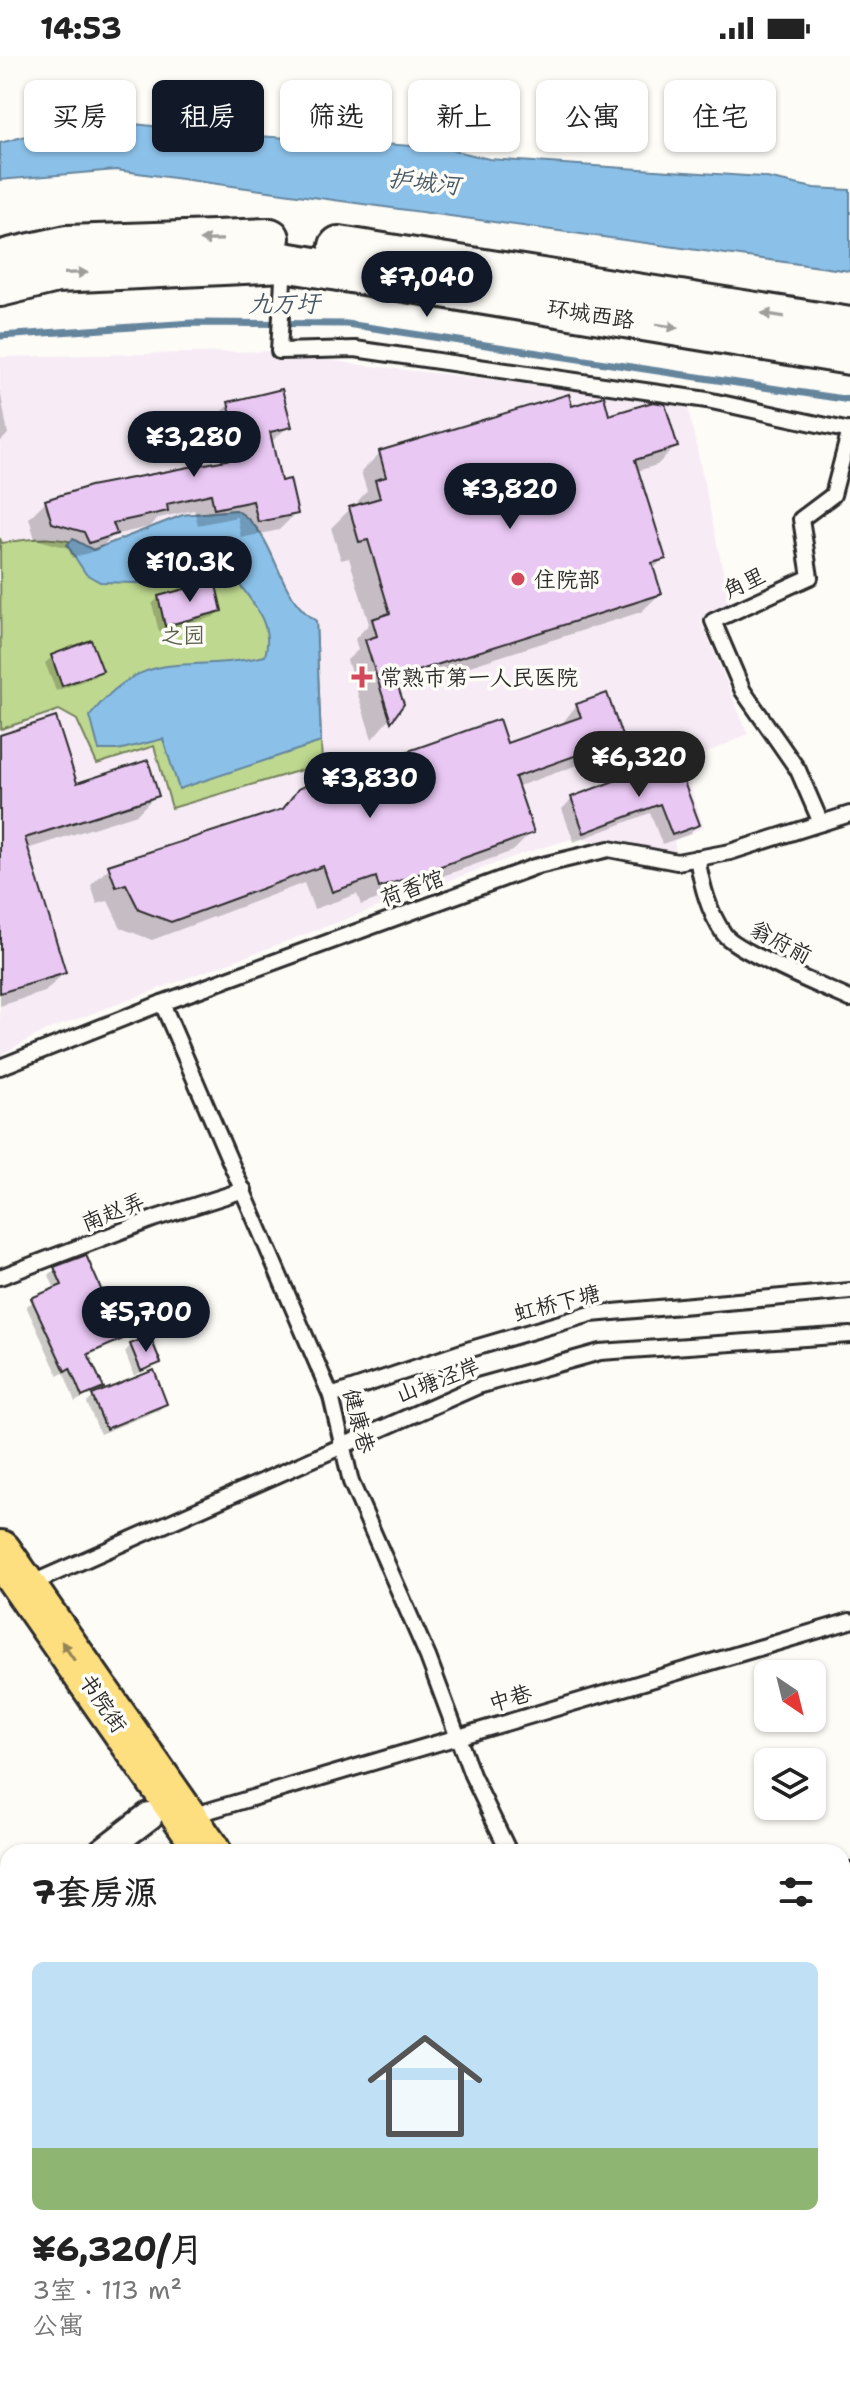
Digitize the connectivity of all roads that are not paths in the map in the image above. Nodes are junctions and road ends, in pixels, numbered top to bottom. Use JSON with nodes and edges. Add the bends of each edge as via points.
{"nodes":[{"id":1,"x":285,"y":256,"type":"junction"},
{"id":2,"x":0,"y":260,"type":"edge"},
{"id":3,"x":0,"y":287,"type":"edge"},
{"id":4,"x":850,"y":327,"type":"edge"},
{"id":5,"x":850,"y":355,"type":"edge"},
{"id":6,"x":850,"y":430,"type":"edge"},
{"id":7,"x":850,"y":814,"type":"edge"},
{"id":8,"x":821,"y":823,"type":"junction"},
{"id":9,"x":697,"y":858,"type":"junction"},
{"id":10,"x":850,"y":999,"type":"edge"},
{"id":11,"x":162,"y":1003,"type":"junction"},
{"id":12,"x":0,"y":1067,"type":"edge"},
{"id":13,"x":244,"y":1190,"type":"junction"},
{"id":14,"x":0,"y":1277,"type":"edge"},
{"id":15,"x":850,"y":1291,"type":"edge"},
{"id":16,"x":850,"y":1335,"type":"edge"},
{"id":17,"x":331,"y":1396,"type":"junction"},
{"id":18,"x":344,"y":1442,"type":"junction"},
{"id":19,"x":0,"y":1552,"type":"edge"},
{"id":20,"x":12,"y":1595,"type":"edge"},
{"id":21,"x":850,"y":1621,"type":"edge"},
{"id":22,"x":458,"y":1737,"type":"junction"},
{"id":23,"x":169,"y":1829,"type":"edge"},
{"id":24,"x":125,"y":1844,"type":"edge"},
{"id":25,"x":195,"y":1844,"type":"edge"},
{"id":26,"x":505,"y":1844,"type":"edge"}],
"edges":[{"from":3,"to":1,"type":"main road","name":"环城西路","one_way":true,"via":[[57,273]]},
{"from":1,"to":5,"type":"main road","name":"环城西路","one_way":true},
{"from":1,"to":6,"type":"lane","via":[[279,351],[355,349],[707,400]]},
{"from":4,"to":2,"type":"main road","name":"环城西路","one_way":true,"via":[[287,238],[67,245]]},
{"from":6,"to":8,"type":"lane","name":"角里","via":[[833,495],[801,519],[810,577],[713,621],[743,691],[798,770]]},
{"from":7,"to":8,"type":"lane","name":"荷香馆"},
{"from":8,"to":9,"type":"lane","name":"荷香馆"},
{"from":9,"to":10,"type":"lane","name":"翁府前","via":[[704,894],[725,937]]},
{"from":9,"to":11,"type":"lane","name":"荷香馆","via":[[677,862],[609,849],[534,867]]},
{"from":11,"to":12,"type":"lane","name":"荷香馆"},
{"from":11,"to":13,"type":"lane","name":"健康巷"},
{"from":13,"to":14,"type":"lane","name":"南赵弄"},
{"from":13,"to":17,"type":"lane","name":"健康巷"},
{"from":15,"to":17,"type":"lane","name":"虹桥下塘","via":[[591,1314]]},
{"from":16,"to":18,"type":"lane","name":"山塘泾岸","via":[[600,1352],[478,1386]]},
{"from":17,"to":18,"type":"lane","name":"健康巷"},
{"from":18,"to":20,"type":"lane","name":"山塘泾岸"},
{"from":18,"to":22,"type":"lane","name":"健康巷","via":[[351,1482]]},
{"from":19,"to":20,"type":"main road","name":"书院街"},
{"from":20,"to":23,"type":"main road","name":"书院街"},
{"from":21,"to":22,"type":"lane","name":"中巷"},
{"from":22,"to":23,"type":"lane","name":"中巷"},
{"from":22,"to":26,"type":"lane","name":"健康巷"},
{"from":23,"to":24,"type":"street"},
{"from":23,"to":25,"type":"main road","name":"书院街"}]}
